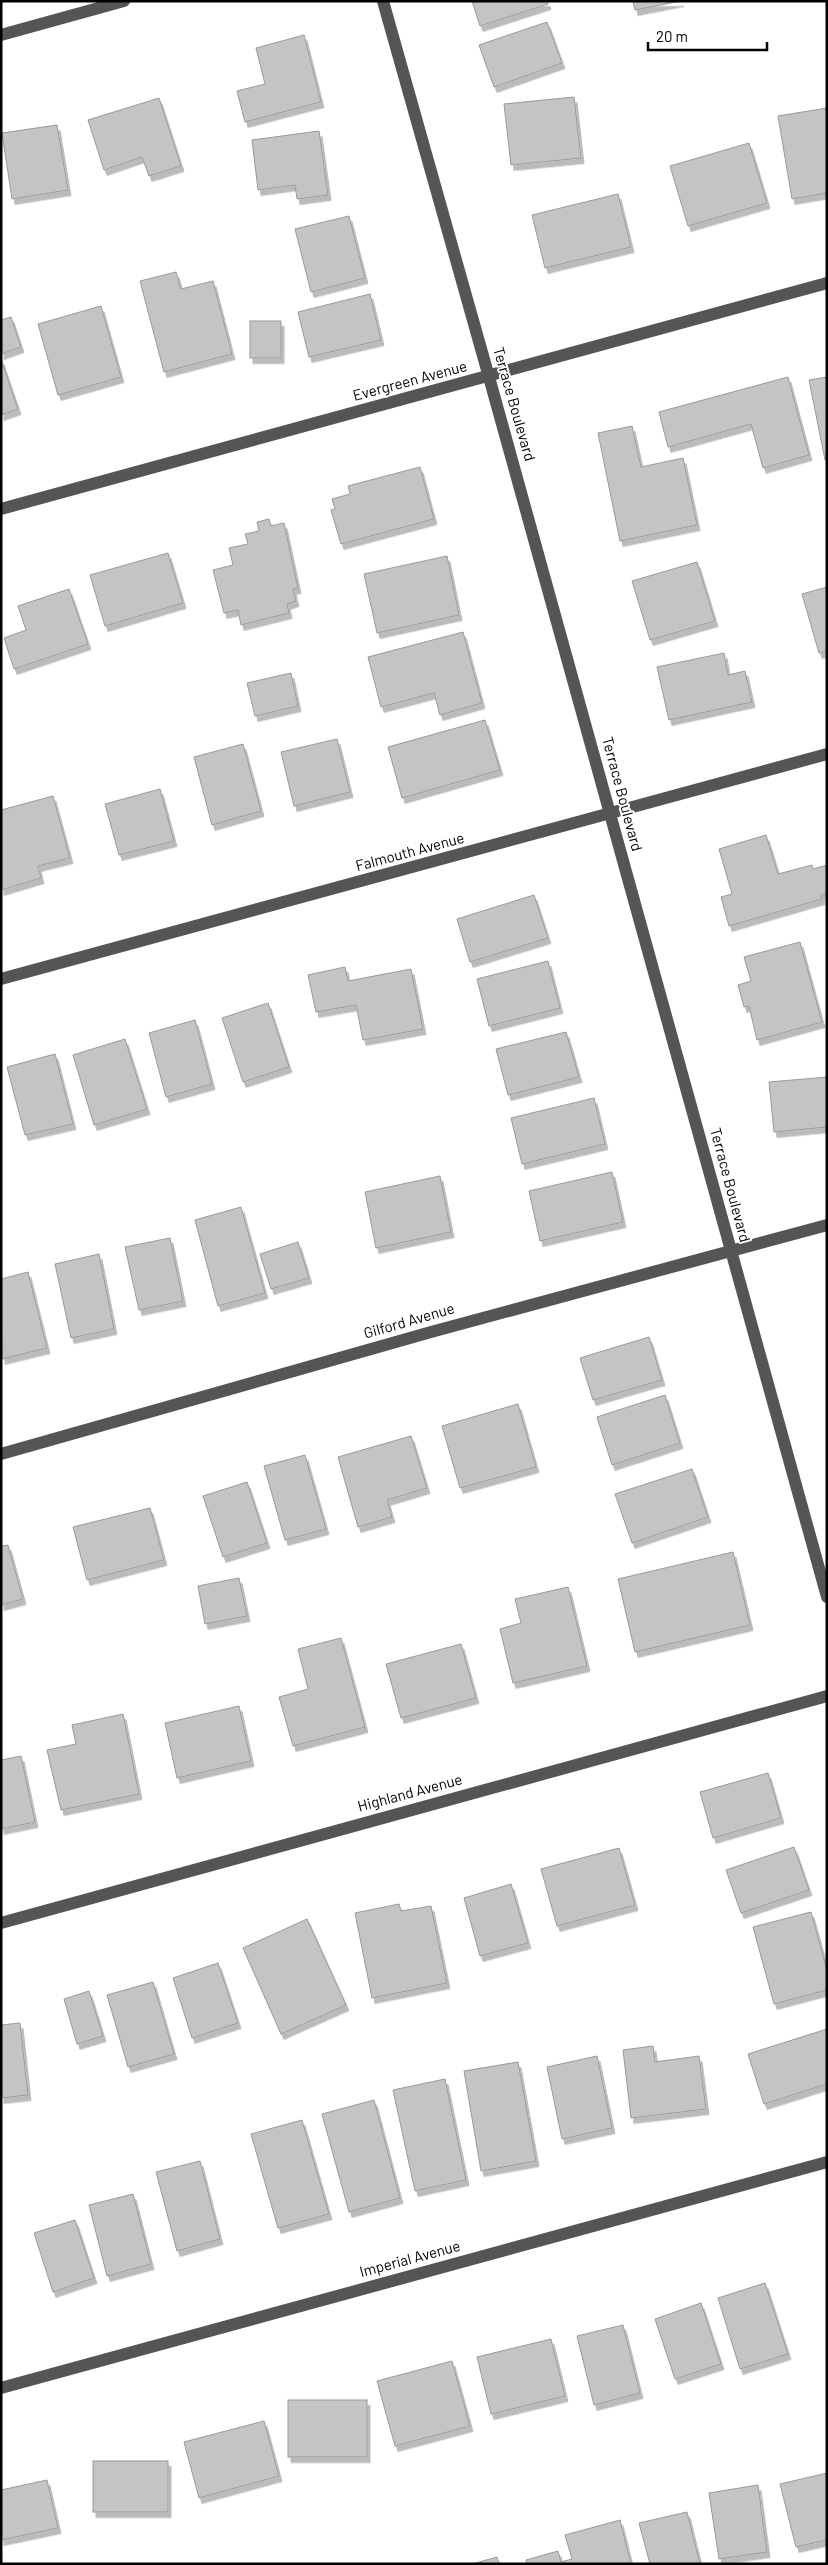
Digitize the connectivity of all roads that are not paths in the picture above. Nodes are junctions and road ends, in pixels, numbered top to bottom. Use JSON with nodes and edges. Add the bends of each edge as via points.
{"nodes":[{"id":1,"x":124,"y":1,"type":"edge"},
{"id":2,"x":383,"y":1,"type":"edge"},
{"id":3,"x":1,"y":35,"type":"edge"},
{"id":4,"x":827,"y":283,"type":"edge"},
{"id":5,"x":489,"y":376,"type":"junction"},
{"id":6,"x":1,"y":509,"type":"edge"},
{"id":7,"x":827,"y":754,"type":"edge"},
{"id":8,"x":611,"y":814,"type":"junction"},
{"id":9,"x":1,"y":979,"type":"edge"},
{"id":10,"x":827,"y":1225,"type":"edge"},
{"id":11,"x":732,"y":1251,"type":"junction"},
{"id":12,"x":1,"y":1454,"type":"edge"},
{"id":13,"x":827,"y":1597,"type":"edge"},
{"id":14,"x":827,"y":1696,"type":"edge"},
{"id":15,"x":1,"y":1923,"type":"edge"},
{"id":16,"x":827,"y":2162,"type":"edge"},
{"id":17,"x":1,"y":2388,"type":"edge"}],
"edges":[{"from":1,"to":3,"type":"street"},
{"from":2,"to":5,"type":"street","name":"Terrace Boulevard"},
{"from":4,"to":5,"type":"street","name":"Evergreen Avenue"},
{"from":5,"to":6,"type":"street","name":"Evergreen Avenue"},
{"from":5,"to":8,"type":"street","name":"Terrace Boulevard"},
{"from":7,"to":8,"type":"street","name":"Falmouth Avenue"},
{"from":8,"to":9,"type":"street","name":"Falmouth Avenue"},
{"from":8,"to":11,"type":"street","name":"Terrace Boulevard"},
{"from":10,"to":11,"type":"street","name":"Gilford Avenue"},
{"from":11,"to":12,"type":"street","name":"Gilford Avenue","via":[[422,1334]]},
{"from":11,"to":13,"type":"street","name":"Terrace Boulevard"},
{"from":14,"to":15,"type":"street","name":"Highland Avenue"},
{"from":16,"to":17,"type":"street","name":"Imperial Avenue"}]}
